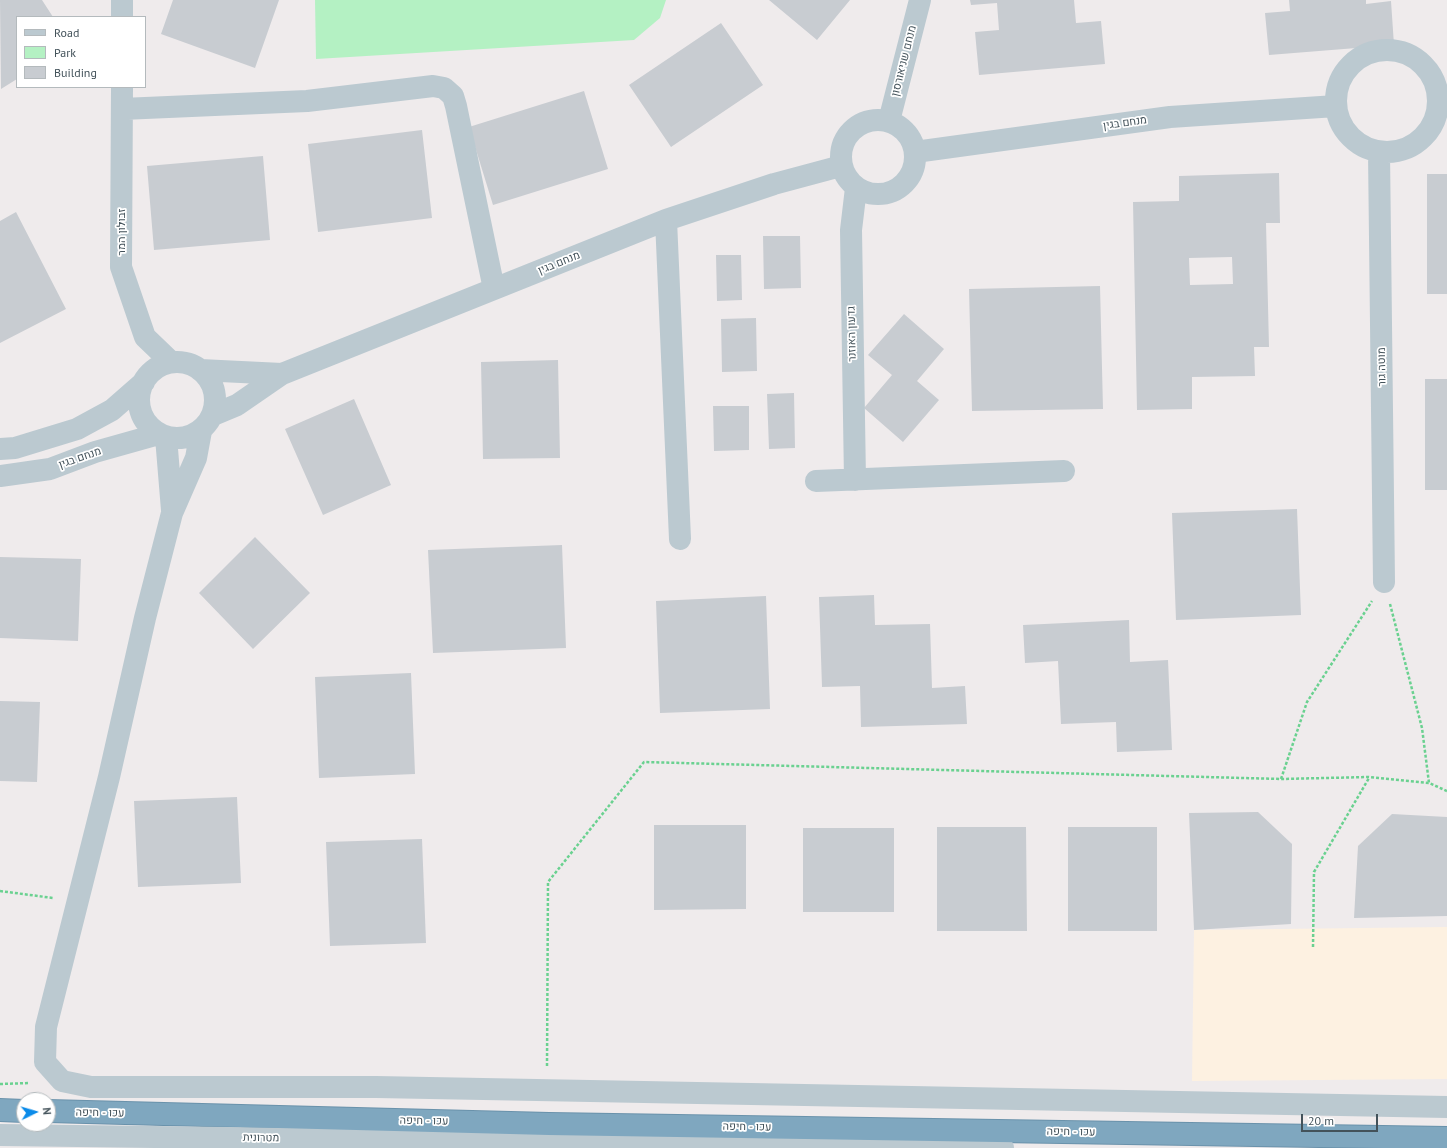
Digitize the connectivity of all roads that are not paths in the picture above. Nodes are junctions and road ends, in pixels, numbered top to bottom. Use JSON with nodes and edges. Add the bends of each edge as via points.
{"nodes":[{"id":1,"x":122,"y":0,"type":"edge"},
{"id":2,"x":920,"y":0,"type":"edge"},
{"id":3,"x":122,"y":16,"type":"edge"},
{"id":4,"x":122,"y":88,"type":"edge"},
{"id":5,"x":1336,"y":106,"type":"junction"},
{"id":6,"x":1442,"y":108,"type":"edge"},
{"id":7,"x":122,"y":109,"type":"junction"},
{"id":8,"x":889,"y":121,"type":"junction"},
{"id":9,"x":915,"y":152,"type":"junction"},
{"id":10,"x":1379,"y":152,"type":"junction"},
{"id":11,"x":841,"y":166,"type":"junction"},
{"id":12,"x":856,"y":188,"type":"junction"},
{"id":13,"x":666,"y":220,"type":"junction"},
{"id":14,"x":494,"y":289,"type":"junction"},
{"id":15,"x":171,"y":362,"type":"junction"},
{"id":16,"x":200,"y":370,"type":"junction"},
{"id":17,"x":282,"y":374,"type":"junction"},
{"id":18,"x":144,"y":382,"type":"junction"},
{"id":19,"x":207,"y":423,"type":"junction"},
{"id":20,"x":162,"y":436,"type":"junction"},
{"id":21,"x":0,"y":449,"type":"edge"},
{"id":22,"x":1064,"y":471,"type":"dead end"},
{"id":23,"x":0,"y":476,"type":"edge"},
{"id":24,"x":855,"y":480,"type":"junction"},
{"id":25,"x":816,"y":481,"type":"dead end"},
{"id":26,"x":172,"y":513,"type":"junction"},
{"id":27,"x":680,"y":539,"type":"dead end"},
{"id":28,"x":1384,"y":582,"type":"road end"},
{"id":29,"x":1447,"y":1107,"type":"edge"},
{"id":30,"x":0,"y":1110,"type":"edge"},
{"id":31,"x":16,"y":1111,"type":"edge"},
{"id":32,"x":56,"y":1111,"type":"edge"},
{"id":33,"x":0,"y":1135,"type":"edge"},
{"id":34,"x":1447,"y":1138,"type":"edge"},
{"id":35,"x":1003,"y":1148,"type":"edge"}],
"edges":[{"from":1,"to":3,"type":"street"},
{"from":2,"to":8,"type":"street","name":"מנחם שניאורסון"},
{"from":4,"to":7,"type":"street","name":"זבולון המר"},
{"from":5,"to":6,"type":"street","via":[[1339,80],[1350,65],[1364,55],[1381,50],[1397,50],[1413,57],[1427,69],[1435,84]]},
{"from":5,"to":9,"type":"street","name":"מנחם בגין","via":[[1170,117]]},
{"from":5,"to":10,"type":"street","via":[[1338,120],[1348,135],[1362,146]]},
{"from":6,"to":10,"type":"street","via":[[1422,139],[1402,150]]},
{"from":7,"to":14,"type":"street","via":[[307,101],[433,86],[444,88],[453,96],[456,106]]},
{"from":7,"to":15,"type":"street","name":"זבולון המר","via":[[121,267],[145,337]]},
{"from":8,"to":9,"type":"street","via":[[903,129],[911,140]]},
{"from":8,"to":11,"type":"street","via":[[866,121],[855,127],[846,136],[841,149]]},
{"from":9,"to":12,"type":"street","via":[[913,169],[907,181],[897,190],[872,195]]},
{"from":10,"to":28,"type":"street","name":"מוטה גור"},
{"from":11,"to":12,"type":"street","via":[[846,178]]},
{"from":11,"to":13,"type":"street","name":"מנחם בגין","via":[[774,184]]},
{"from":12,"to":24,"type":"street","name":"גדעון האוזנר","via":[[851,230]]},
{"from":13,"to":14,"type":"street","name":"מנחם בגין"},
{"from":13,"to":27,"type":"street"},
{"from":14,"to":17,"type":"street","name":"מנחם בגין"},
{"from":15,"to":16,"type":"street","via":[[184,362]]},
{"from":15,"to":18,"type":"street","via":[[158,367]]},
{"from":16,"to":17,"type":"street","name":"מנחם בגין"},
{"from":16,"to":19,"type":"street","via":[[207,376],[214,389],[216,402]]},
{"from":17,"to":19,"type":"street","name":"מנחם בגין"},
{"from":18,"to":20,"type":"street","via":[[139,400],[141,414],[152,429]]},
{"from":18,"to":21,"type":"street","via":[[112,410],[77,429],[15,448]]},
{"from":19,"to":20,"type":"street","via":[[190,437],[176,439]]},
{"from":19,"to":26,"type":"street","via":[[196,458]]},
{"from":20,"to":23,"type":"street","name":"מנחם בגין","via":[[95,452],[50,469]]},
{"from":20,"to":26,"type":"street"},
{"from":22,"to":24,"type":"street"},
{"from":24,"to":25,"type":"street"},
{"from":26,"to":29,"type":"street","via":[[46,1027],[45,1062],[62,1082],[91,1086],[376,1087]]},
{"from":30,"to":31,"type":"highway"},
{"from":32,"to":34,"type":"highway","name":"עכו - חיפה","via":[[557,1124]]},
{"from":33,"to":35,"type":"street","name":"מטרונית"}]}
